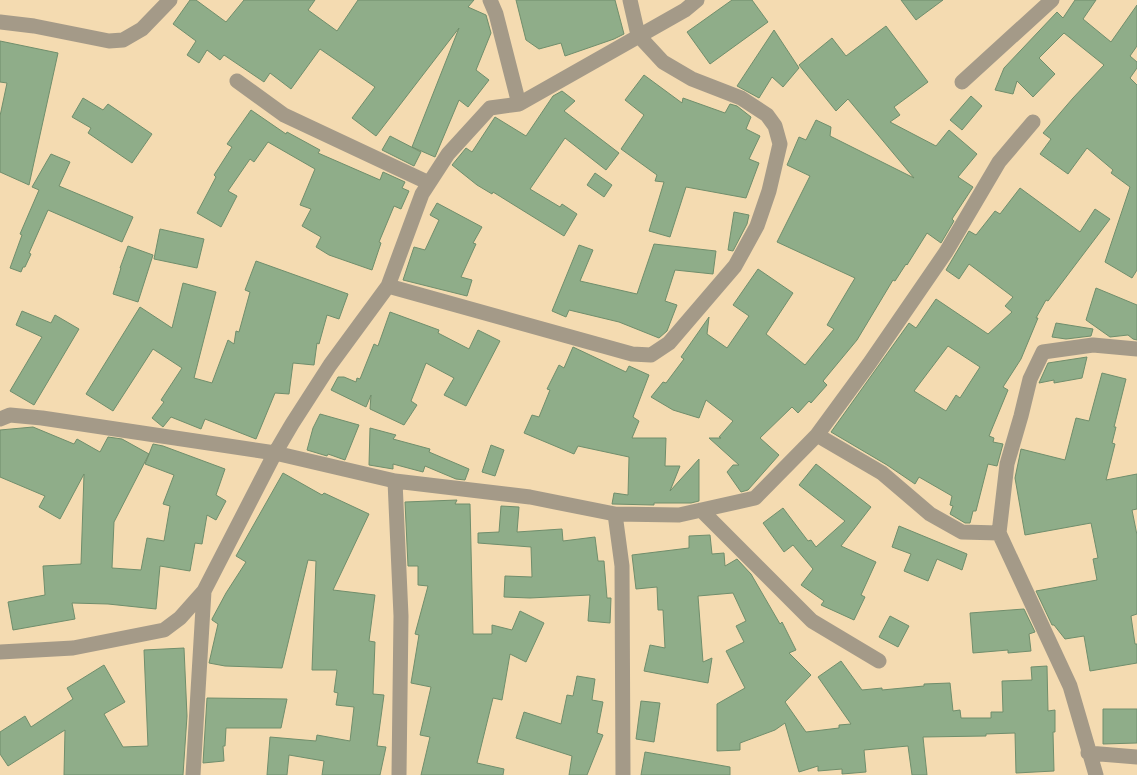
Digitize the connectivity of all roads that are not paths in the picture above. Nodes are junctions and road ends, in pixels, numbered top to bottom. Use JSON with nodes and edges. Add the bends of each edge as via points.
{"nodes":[{"id":1,"x":170,"y":0,"type":"edge"},
{"id":2,"x":490,"y":0,"type":"edge"},
{"id":3,"x":630,"y":0,"type":"edge"},
{"id":4,"x":697,"y":0,"type":"edge"},
{"id":5,"x":1052,"y":0,"type":"edge"},
{"id":6,"x":0,"y":22,"type":"edge"},
{"id":7,"x":638,"y":35,"type":"junction"},
{"id":8,"x":237,"y":81,"type":"dead end"},
{"id":9,"x":962,"y":82,"type":"dead end"},
{"id":10,"x":519,"y":104,"type":"junction"},
{"id":11,"x":1033,"y":122,"type":"dead end"},
{"id":12,"x":429,"y":183,"type":"junction"},
{"id":13,"x":388,"y":286,"type":"junction"},
{"id":14,"x":1137,"y":349,"type":"edge"},
{"id":15,"x":0,"y":419,"type":"edge"},
{"id":16,"x":817,"y":435,"type":"junction"},
{"id":17,"x":276,"y":453,"type":"junction"},
{"id":18,"x":395,"y":481,"type":"junction"},
{"id":19,"x":701,"y":510,"type":"junction"},
{"id":20,"x":615,"y":514,"type":"junction"},
{"id":21,"x":999,"y":533,"type":"junction"},
{"id":22,"x":204,"y":591,"type":"junction"},
{"id":23,"x":0,"y":652,"type":"edge"},
{"id":24,"x":879,"y":661,"type":"dead end"},
{"id":25,"x":1088,"y":753,"type":"junction"},
{"id":26,"x":1137,"y":757,"type":"edge"},
{"id":27,"x":193,"y":775,"type":"edge"},
{"id":28,"x":399,"y":775,"type":"edge"},
{"id":29,"x":623,"y":775,"type":"edge"},
{"id":30,"x":1096,"y":775,"type":"edge"}],
"edges":[{"from":1,"to":6,"type":"street","via":[[142,29],[123,40],[109,41]]},
{"from":2,"to":10,"type":"street"},
{"from":3,"to":7,"type":"street"},
{"from":4,"to":7,"type":"street"},
{"from":5,"to":9,"type":"street"},
{"from":7,"to":10,"type":"street"},
{"from":7,"to":13,"type":"street","via":[[663,62],[692,79],[741,98],[767,115],[775,126],[780,144],[757,226],[735,266],[669,343],[651,355],[632,354]]},
{"from":8,"to":12,"type":"street","via":[[284,115]]},
{"from":10,"to":12,"type":"street","via":[[490,108],[448,154]]},
{"from":11,"to":16,"type":"street","via":[[999,162],[946,252]]},
{"from":12,"to":13,"type":"street"},
{"from":13,"to":17,"type":"street","via":[[330,366]]},
{"from":14,"to":21,"type":"street","via":[[1093,345],[1044,352],[1030,379],[1007,464]]},
{"from":15,"to":17,"type":"street","via":[[10,415],[42,418]]},
{"from":16,"to":19,"type":"street","via":[[755,498]]},
{"from":16,"to":21,"type":"street","via":[[882,473],[930,514],[962,532]]},
{"from":17,"to":18,"type":"street"},
{"from":17,"to":22,"type":"street"},
{"from":18,"to":20,"type":"street","via":[[530,497]]},
{"from":18,"to":28,"type":"street","via":[[401,616]]},
{"from":19,"to":20,"type":"street","via":[[678,515]]},
{"from":19,"to":24,"type":"street","via":[[812,621]]},
{"from":20,"to":29,"type":"street","via":[[622,566]]},
{"from":21,"to":25,"type":"street","via":[[1070,686]]},
{"from":22,"to":23,"type":"street","via":[[180,618],[164,630],[73,648]]},
{"from":22,"to":27,"type":"street"},
{"from":25,"to":26,"type":"street"},
{"from":25,"to":30,"type":"street"}]}
